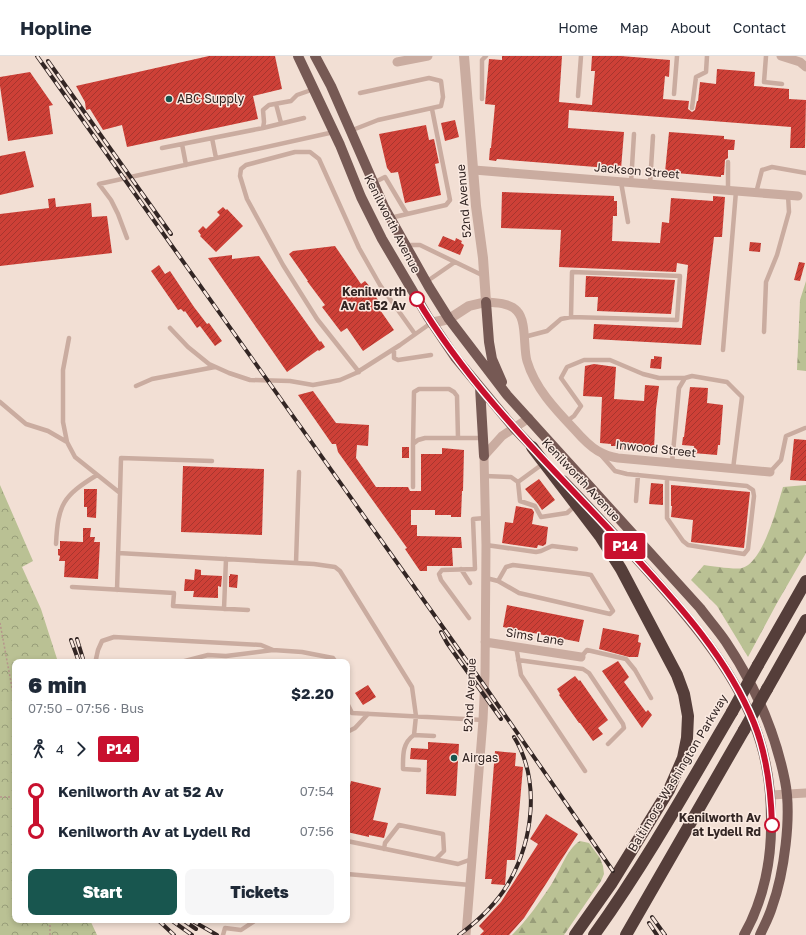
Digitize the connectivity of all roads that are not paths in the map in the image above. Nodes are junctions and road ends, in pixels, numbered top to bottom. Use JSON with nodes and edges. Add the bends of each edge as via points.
{"nodes":[{"id":1,"x":298,"y":56,"type":"edge"},
{"id":2,"x":315,"y":56,"type":"edge"},
{"id":3,"x":428,"y":56,"type":"edge"},
{"id":4,"x":464,"y":56,"type":"edge"},
{"id":5,"x":486,"y":56,"type":"edge"},
{"id":6,"x":581,"y":56,"type":"edge"},
{"id":7,"x":677,"y":56,"type":"edge"},
{"id":8,"x":707,"y":56,"type":"edge"},
{"id":9,"x":766,"y":56,"type":"edge"},
{"id":10,"x":781,"y":56,"type":"edge"},
{"id":11,"x":396,"y":62,"type":"dead end"},
{"id":12,"x":806,"y":67,"type":"edge"},
{"id":13,"x":782,"y":84,"type":"dead end"},
{"id":14,"x":314,"y":89,"type":"junction"},
{"id":15,"x":360,"y":93,"type":"dead end"},
{"id":16,"x":674,"y":94,"type":"dead end"},
{"id":17,"x":578,"y":96,"type":"dead end"},
{"id":18,"x":482,"y":99,"type":"dead end"},
{"id":19,"x":276,"y":104,"type":"junction"},
{"id":20,"x":692,"y":108,"type":"dead end"},
{"id":21,"x":432,"y":109,"type":"junction"},
{"id":22,"x":304,"y":118,"type":"dead end"},
{"id":23,"x":281,"y":123,"type":"junction"},
{"id":24,"x":263,"y":128,"type":"junction"},
{"id":25,"x":350,"y":131,"type":"junction"},
{"id":26,"x":334,"y":132,"type":"junction"},
{"id":27,"x":634,"y":134,"type":"dead end"},
{"id":28,"x":653,"y":136,"type":"dead end"},
{"id":29,"x":212,"y":138,"type":"junction"},
{"id":30,"x":182,"y":144,"type":"junction"},
{"id":31,"x":162,"y":148,"type":"dead end"},
{"id":32,"x":216,"y":158,"type":"junction"},
{"id":33,"x":728,"y":162,"type":"dead end"},
{"id":34,"x":186,"y":165,"type":"junction"},
{"id":35,"x":474,"y":170,"type":"junction"},
{"id":36,"x":806,"y":173,"type":"edge"},
{"id":37,"x":621,"y":182,"type":"junction"},
{"id":38,"x":373,"y":183,"type":"junction"},
{"id":39,"x":632,"y":183,"type":"junction"},
{"id":40,"x":650,"y":184,"type":"junction"},
{"id":41,"x":732,"y":191,"type":"junction"},
{"id":42,"x":756,"y":193,"type":"junction"},
{"id":43,"x":788,"y":195,"type":"junction"},
{"id":44,"x":798,"y":196,"type":"dead end"},
{"id":45,"x":407,"y":214,"type":"junction"},
{"id":46,"x":390,"y":218,"type":"junction"},
{"id":47,"x":628,"y":222,"type":"dead end"},
{"id":48,"x":127,"y":238,"type":"dead end"},
{"id":49,"x":405,"y":245,"type":"junction"},
{"id":50,"x":455,"y":262,"type":"junction"},
{"id":51,"x":484,"y":276,"type":"junction"},
{"id":52,"x":426,"y":282,"type":"junction"},
{"id":53,"x":486,"y":302,"type":"junction"},
{"id":54,"x":571,"y":317,"type":"junction"},
{"id":55,"x":449,"y":319,"type":"junction"},
{"id":56,"x":431,"y":323,"type":"junction"},
{"id":57,"x":170,"y":328,"type":"dead end"},
{"id":58,"x":764,"y":332,"type":"dead end"},
{"id":59,"x":415,"y":334,"type":"junction"},
{"id":60,"x":524,"y":337,"type":"junction"},
{"id":61,"x":69,"y":338,"type":"dead end"},
{"id":62,"x":394,"y":349,"type":"junction"},
{"id":63,"x":723,"y":350,"type":"dead end"},
{"id":64,"x":431,"y":355,"type":"dead end"},
{"id":65,"x":215,"y":367,"type":"junction"},
{"id":66,"x":359,"y":372,"type":"junction"},
{"id":67,"x":685,"y":378,"type":"junction"},
{"id":68,"x":136,"y":386,"type":"dead end"},
{"id":69,"x":480,"y":387,"type":"junction"},
{"id":70,"x":507,"y":395,"type":"junction"},
{"id":71,"x":0,"y":402,"type":"edge"},
{"id":72,"x":529,"y":418,"type":"junction"},
{"id":73,"x":567,"y":421,"type":"junction"},
{"id":74,"x":514,"y":428,"type":"junction"},
{"id":75,"x":805,"y":428,"type":"dead end"},
{"id":76,"x":458,"y":438,"type":"junction"},
{"id":77,"x":483,"y":438,"type":"junction"},
{"id":78,"x":67,"y":442,"type":"junction"},
{"id":79,"x":413,"y":444,"type":"junction"},
{"id":80,"x":532,"y":447,"type":"junction"},
{"id":81,"x":597,"y":451,"type":"junction"},
{"id":82,"x":484,"y":456,"type":"junction"},
{"id":83,"x":212,"y":461,"type":"dead end"},
{"id":84,"x":544,"y":463,"type":"junction"},
{"id":85,"x":672,"y":463,"type":"junction"},
{"id":86,"x":732,"y":469,"type":"junction"},
{"id":87,"x":300,"y":472,"type":"dead end"},
{"id":88,"x":770,"y":472,"type":"joint"},
{"id":89,"x":97,"y":475,"type":"junction"},
{"id":90,"x":638,"y":475,"type":"junction"},
{"id":91,"x":485,"y":476,"type":"junction"},
{"id":92,"x":667,"y":478,"type":"junction"},
{"id":93,"x":518,"y":482,"type":"junction"},
{"id":94,"x":413,"y":487,"type":"dead end"},
{"id":95,"x":120,"y":494,"type":"junction"},
{"id":96,"x":636,"y":500,"type":"dead end"},
{"id":97,"x":576,"y":505,"type":"junction"},
{"id":98,"x":486,"y":518,"type":"junction"},
{"id":99,"x":56,"y":544,"type":"dead end"},
{"id":100,"x":486,"y":545,"type":"junction"},
{"id":101,"x":576,"y":549,"type":"dead end"},
{"id":102,"x":118,"y":553,"type":"junction"},
{"id":103,"x":226,"y":559,"type":"junction"},
{"id":104,"x":296,"y":563,"type":"junction"},
{"id":105,"x":461,"y":569,"type":"junction"},
{"id":106,"x":486,"y":578,"type":"junction"},
{"id":107,"x":498,"y":581,"type":"junction"},
{"id":108,"x":806,"y":581,"type":"edge"},
{"id":109,"x":470,"y":583,"type":"dead end"},
{"id":110,"x":72,"y":587,"type":"dead end"},
{"id":111,"x":117,"y":590,"type":"junction"},
{"id":112,"x":224,"y":609,"type":"junction"},
{"id":113,"x":248,"y":610,"type":"dead end"},
{"id":114,"x":469,"y":618,"type":"dead end"},
{"id":115,"x":806,"y":620,"type":"edge"},
{"id":116,"x":485,"y":642,"type":"junction"},
{"id":117,"x":516,"y":646,"type":"junction"},
{"id":118,"x":273,"y":650,"type":"junction"},
{"id":119,"x":580,"y":657,"type":"joint"},
{"id":120,"x":96,"y":659,"type":"edge"},
{"id":121,"x":193,"y":659,"type":"edge"},
{"id":122,"x":334,"y":659,"type":"edge"},
{"id":123,"x":518,"y":660,"type":"junction"},
{"id":124,"x":651,"y":698,"type":"dead end"},
{"id":125,"x":350,"y":709,"type":"edge"},
{"id":126,"x":368,"y":714,"type":"junction"},
{"id":127,"x":416,"y":716,"type":"junction"},
{"id":128,"x":483,"y":720,"type":"junction"},
{"id":129,"x":350,"y":730,"type":"edge"},
{"id":130,"x":414,"y":735,"type":"junction"},
{"id":131,"x":434,"y":736,"type":"dead end"},
{"id":132,"x":608,"y":744,"type":"dead end"},
{"id":133,"x":419,"y":770,"type":"dead end"},
{"id":134,"x":585,"y":771,"type":"dead end"},
{"id":135,"x":806,"y":793,"type":"edge"},
{"id":136,"x":787,"y":794,"type":"junction"},
{"id":137,"x":771,"y":795,"type":"junction"},
{"id":138,"x":350,"y":842,"type":"edge"},
{"id":139,"x":384,"y":849,"type":"junction"},
{"id":140,"x":472,"y":858,"type":"junction"},
{"id":141,"x":436,"y":859,"type":"junction"},
{"id":142,"x":350,"y":874,"type":"edge"},
{"id":143,"x":470,"y":885,"type":"junction"},
{"id":144,"x":252,"y":923,"type":"edge"},
{"id":145,"x":223,"y":935,"type":"edge"},
{"id":146,"x":466,"y":935,"type":"edge"},
{"id":147,"x":575,"y":935,"type":"edge"},
{"id":148,"x":594,"y":935,"type":"edge"},
{"id":149,"x":626,"y":935,"type":"edge"},
{"id":150,"x":744,"y":935,"type":"edge"},
{"id":151,"x":760,"y":935,"type":"edge"}],
"edges":[{"from":1,"to":14,"type":"main road","name":"Kenilworth Avenue"},
{"from":2,"to":25,"type":"main road","name":"Kenilworth Avenue"},
{"from":3,"to":11,"type":"street"},
{"from":4,"to":35,"type":"street","name":"52nd Avenue"},
{"from":5,"to":18,"type":"lane","via":[[482,60]]},
{"from":6,"to":17,"type":"lane"},
{"from":7,"to":16,"type":"lane"},
{"from":8,"to":20,"type":"lane","via":[[706,72],[696,77]]},
{"from":9,"to":13,"type":"lane","via":[[764,82]]},
{"from":10,"to":12,"type":"street","via":[[800,62]]},
{"from":14,"to":19,"type":"lane","via":[[297,95],[291,101]]},
{"from":14,"to":26,"type":"main road","name":"Kenilworth Avenue"},
{"from":15,"to":21,"type":"lane","via":[[429,78],[441,81],[444,98],[441,106]]},
{"from":19,"to":23,"type":"lane"},
{"from":19,"to":24,"type":"lane","via":[[269,105],[263,110]]},
{"from":21,"to":25,"type":"lane","via":[[378,120]]},
{"from":21,"to":45,"type":"lane","via":[[450,200],[446,206]]},
{"from":22,"to":23,"type":"lane"},
{"from":23,"to":24,"type":"lane"},
{"from":24,"to":29,"type":"lane"},
{"from":25,"to":38,"type":"main road","name":"Kenilworth Avenue"},
{"from":26,"to":32,"type":"lane"},
{"from":26,"to":56,"type":"main road","name":"Kenilworth Avenue","via":[[382,239]]},
{"from":27,"to":39,"type":"lane"},
{"from":28,"to":40,"type":"lane"},
{"from":29,"to":30,"type":"lane"},
{"from":29,"to":32,"type":"lane"},
{"from":30,"to":31,"type":"lane"},
{"from":30,"to":34,"type":"lane"},
{"from":32,"to":34,"type":"lane"},
{"from":33,"to":41,"type":"lane"},
{"from":34,"to":48,"type":"lane","via":[[99,184],[111,200]]},
{"from":35,"to":37,"type":"street","name":"Jackson Street"},
{"from":35,"to":51,"type":"street","name":"52nd Avenue"},
{"from":36,"to":42,"type":"lane","via":[[772,167],[762,170]]},
{"from":37,"to":39,"type":"street","name":"Jackson Street"},
{"from":37,"to":47,"type":"lane"},
{"from":38,"to":45,"type":"lane","via":[[385,177]]},
{"from":38,"to":46,"type":"main road","name":"Kenilworth Avenue"},
{"from":39,"to":40,"type":"street","name":"Jackson Street"},
{"from":40,"to":41,"type":"street","name":"Jackson Street"},
{"from":41,"to":42,"type":"street","name":"Jackson Street"},
{"from":41,"to":63,"type":"lane"},
{"from":42,"to":43,"type":"street","name":"Jackson Street"},
{"from":43,"to":44,"type":"street","name":"Jackson Street"},
{"from":43,"to":58,"type":"lane","via":[[789,212],[777,255],[766,282]]},
{"from":45,"to":46,"type":"lane"},
{"from":46,"to":49,"type":"main road","name":"Kenilworth Avenue"},
{"from":49,"to":50,"type":"lane","via":[[420,245]]},
{"from":49,"to":52,"type":"main road","name":"Kenilworth Avenue"},
{"from":50,"to":51,"type":"lane"},
{"from":50,"to":52,"type":"lane"},
{"from":51,"to":53,"type":"street","name":"52nd Avenue"},
{"from":52,"to":55,"type":"main road","name":"Kenilworth Avenue"},
{"from":53,"to":55,"type":"street","via":[[469,306]]},
{"from":53,"to":60,"type":"street","name":"Inwood Street","via":[[513,307],[522,320]]},
{"from":53,"to":70,"type":"main road","via":[[488,342]]},
{"from":54,"to":54,"type":"lane","via":[[572,272],[680,276],[677,320]]},
{"from":54,"to":60,"type":"lane","via":[[561,319],[547,331]]},
{"from":55,"to":56,"type":"street"},
{"from":55,"to":70,"type":"main road","name":"Kenilworth Avenue"},
{"from":56,"to":59,"type":"lane"},
{"from":56,"to":69,"type":"main road","name":"Kenilworth Avenue"},
{"from":57,"to":65,"type":"lane","via":[[188,347]]},
{"from":59,"to":62,"type":"lane"},
{"from":59,"to":66,"type":"lane","via":[[380,285],[359,248],[319,159],[310,152],[295,152],[246,165],[241,169],[240,176],[247,199],[279,258],[317,319]]},
{"from":60,"to":73,"type":"street","name":"Inwood Street","via":[[527,361],[532,375]]},
{"from":61,"to":78,"type":"lane","via":[[63,370],[63,422]]},
{"from":62,"to":64,"type":"lane","via":[[394,358],[398,360]]},
{"from":62,"to":66,"type":"lane"},
{"from":65,"to":66,"type":"lane","via":[[250,380],[290,381],[312,385],[340,380]]},
{"from":65,"to":68,"type":"lane","via":[[152,379]]},
{"from":67,"to":73,"type":"lane","via":[[659,378],[610,360],[578,362],[567,367],[561,378],[581,406]]},
{"from":67,"to":85,"type":"lane","via":[[679,388]]},
{"from":67,"to":86,"type":"lane","via":[[692,376],[727,382],[742,397]]},
{"from":69,"to":74,"type":"main road","name":"Kenilworth Avenue"},
{"from":69,"to":77,"type":"main road"},
{"from":70,"to":72,"type":"main road","name":"Kenilworth Avenue"},
{"from":71,"to":78,"type":"lane","via":[[26,424],[48,431]]},
{"from":72,"to":74,"type":"street"},
{"from":72,"to":136,"type":"main road","name":"Kenilworth Avenue","via":[[700,608],[725,641],[750,681],[767,718],[786,782]]},
{"from":73,"to":81,"type":"street","name":"Inwood Street"},
{"from":74,"to":80,"type":"main road","name":"Kenilworth Avenue"},
{"from":74,"to":82,"type":"street","via":[[502,436]]},
{"from":75,"to":88,"type":"lane","via":[[786,436],[781,460]]},
{"from":76,"to":77,"type":"lane"},
{"from":76,"to":79,"type":"lane","via":[[425,438]]},
{"from":76,"to":79,"type":"lane","via":[[457,396],[454,392],[449,389],[420,389],[414,392]]},
{"from":77,"to":82,"type":"main road"},
{"from":78,"to":89,"type":"lane","via":[[76,457]]},
{"from":79,"to":94,"type":"lane"},
{"from":80,"to":84,"type":"highway"},
{"from":80,"to":137,"type":"main road","name":"Kenilworth Avenue","via":[[679,606],[720,661],[754,725]]},
{"from":81,"to":85,"type":"street","name":"Inwood Street","via":[[618,458]]},
{"from":81,"to":90,"type":"lane","via":[[615,471]]},
{"from":82,"to":91,"type":"street","name":"52nd Avenue"},
{"from":83,"to":95,"type":"lane","via":[[121,458]]},
{"from":84,"to":93,"type":"lane"},
{"from":84,"to":97,"type":"highway"},
{"from":85,"to":86,"type":"street","name":"Inwood Street"},
{"from":86,"to":88,"type":"street","name":"Inwood Street"},
{"from":87,"to":104,"type":"lane"},
{"from":89,"to":95,"type":"lane"},
{"from":89,"to":99,"type":"lane","via":[[68,496],[57,521]]},
{"from":90,"to":92,"type":"lane"},
{"from":90,"to":96,"type":"lane"},
{"from":91,"to":93,"type":"lane","via":[[511,477]]},
{"from":91,"to":98,"type":"street","name":"52nd Avenue"},
{"from":92,"to":92,"type":"lane","via":[[748,486],[753,490],[748,549],[744,554],[688,545],[683,541],[666,518]]},
{"from":93,"to":97,"type":"lane","via":[[520,501],[535,506],[541,517],[567,513]]},
{"from":95,"to":102,"type":"lane"},
{"from":97,"to":147,"type":"highway","via":[[621,569],[668,656],[684,694],[688,727],[683,758],[669,790],[611,884]]},
{"from":98,"to":100,"type":"street","name":"52nd Avenue"},
{"from":98,"to":105,"type":"lane","via":[[474,519],[475,569]]},
{"from":100,"to":101,"type":"lane","via":[[536,552],[552,546]]},
{"from":100,"to":106,"type":"street","name":"52nd Avenue"},
{"from":102,"to":103,"type":"lane"},
{"from":102,"to":111,"type":"lane"},
{"from":103,"to":104,"type":"lane"},
{"from":103,"to":112,"type":"lane"},
{"from":104,"to":127,"type":"lane","via":[[335,567],[345,577],[412,687]]},
{"from":105,"to":109,"type":"lane"},
{"from":105,"to":114,"type":"lane","via":[[442,570],[439,574]]},
{"from":106,"to":107,"type":"lane"},
{"from":106,"to":116,"type":"street","name":"52nd Avenue"},
{"from":107,"to":107,"type":"lane","via":[[519,593],[610,614],[613,611],[591,575],[513,564],[506,567]]},
{"from":108,"to":148,"type":"highway","name":"Baltimore-Washington Parkway","bridge":true,"via":[[683,796]]},
{"from":110,"to":111,"type":"lane"},
{"from":111,"to":112,"type":"lane","via":[[174,593],[173,606]]},
{"from":112,"to":113,"type":"lane"},
{"from":115,"to":149,"type":"highway","bridge":true},
{"from":116,"to":117,"type":"street","name":"Sims Lane"},
{"from":116,"to":128,"type":"street","name":"52nd Avenue"},
{"from":117,"to":119,"type":"street","name":"Sims Lane"},
{"from":117,"to":123,"type":"lane"},
{"from":118,"to":120,"type":"lane","via":[[261,645],[114,638],[102,641]]},
{"from":118,"to":121,"type":"lane","via":[[226,656],[208,655]]},
{"from":118,"to":122,"type":"lane","via":[[302,652]]},
{"from":119,"to":124,"type":"lane","via":[[587,650],[626,659]]},
{"from":123,"to":132,"type":"lane","via":[[583,669],[588,672],[623,724],[624,728]]},
{"from":123,"to":134,"type":"lane","via":[[521,675]]},
{"from":125,"to":126,"type":"lane","via":[[352,713]]},
{"from":126,"to":127,"type":"lane"},
{"from":126,"to":129,"type":"lane"},
{"from":127,"to":128,"type":"lane"},
{"from":127,"to":130,"type":"lane"},
{"from":128,"to":140,"type":"street","name":"52nd Avenue"},
{"from":130,"to":131,"type":"lane"},
{"from":130,"to":133,"type":"lane","via":[[404,749],[403,769]]},
{"from":135,"to":136,"type":"street"},
{"from":136,"to":137,"type":"street"},
{"from":136,"to":151,"type":"main road","name":"Kenilworth Avenue","via":[[786,846],[781,877]]},
{"from":137,"to":150,"type":"main road","name":"Kenilworth Avenue","via":[[772,840],[766,877]]},
{"from":138,"to":139,"type":"lane"},
{"from":139,"to":141,"type":"lane"},
{"from":139,"to":141,"type":"lane","via":[[385,843],[399,825],[443,834],[444,851]]},
{"from":140,"to":141,"type":"lane","via":[[458,864]]},
{"from":140,"to":143,"type":"street","name":"52nd Avenue"},
{"from":142,"to":143,"type":"lane"},
{"from":143,"to":146,"type":"street","name":"52nd Avenue"},
{"from":144,"to":145,"type":"lane","via":[[241,930],[225,928]]}]}
